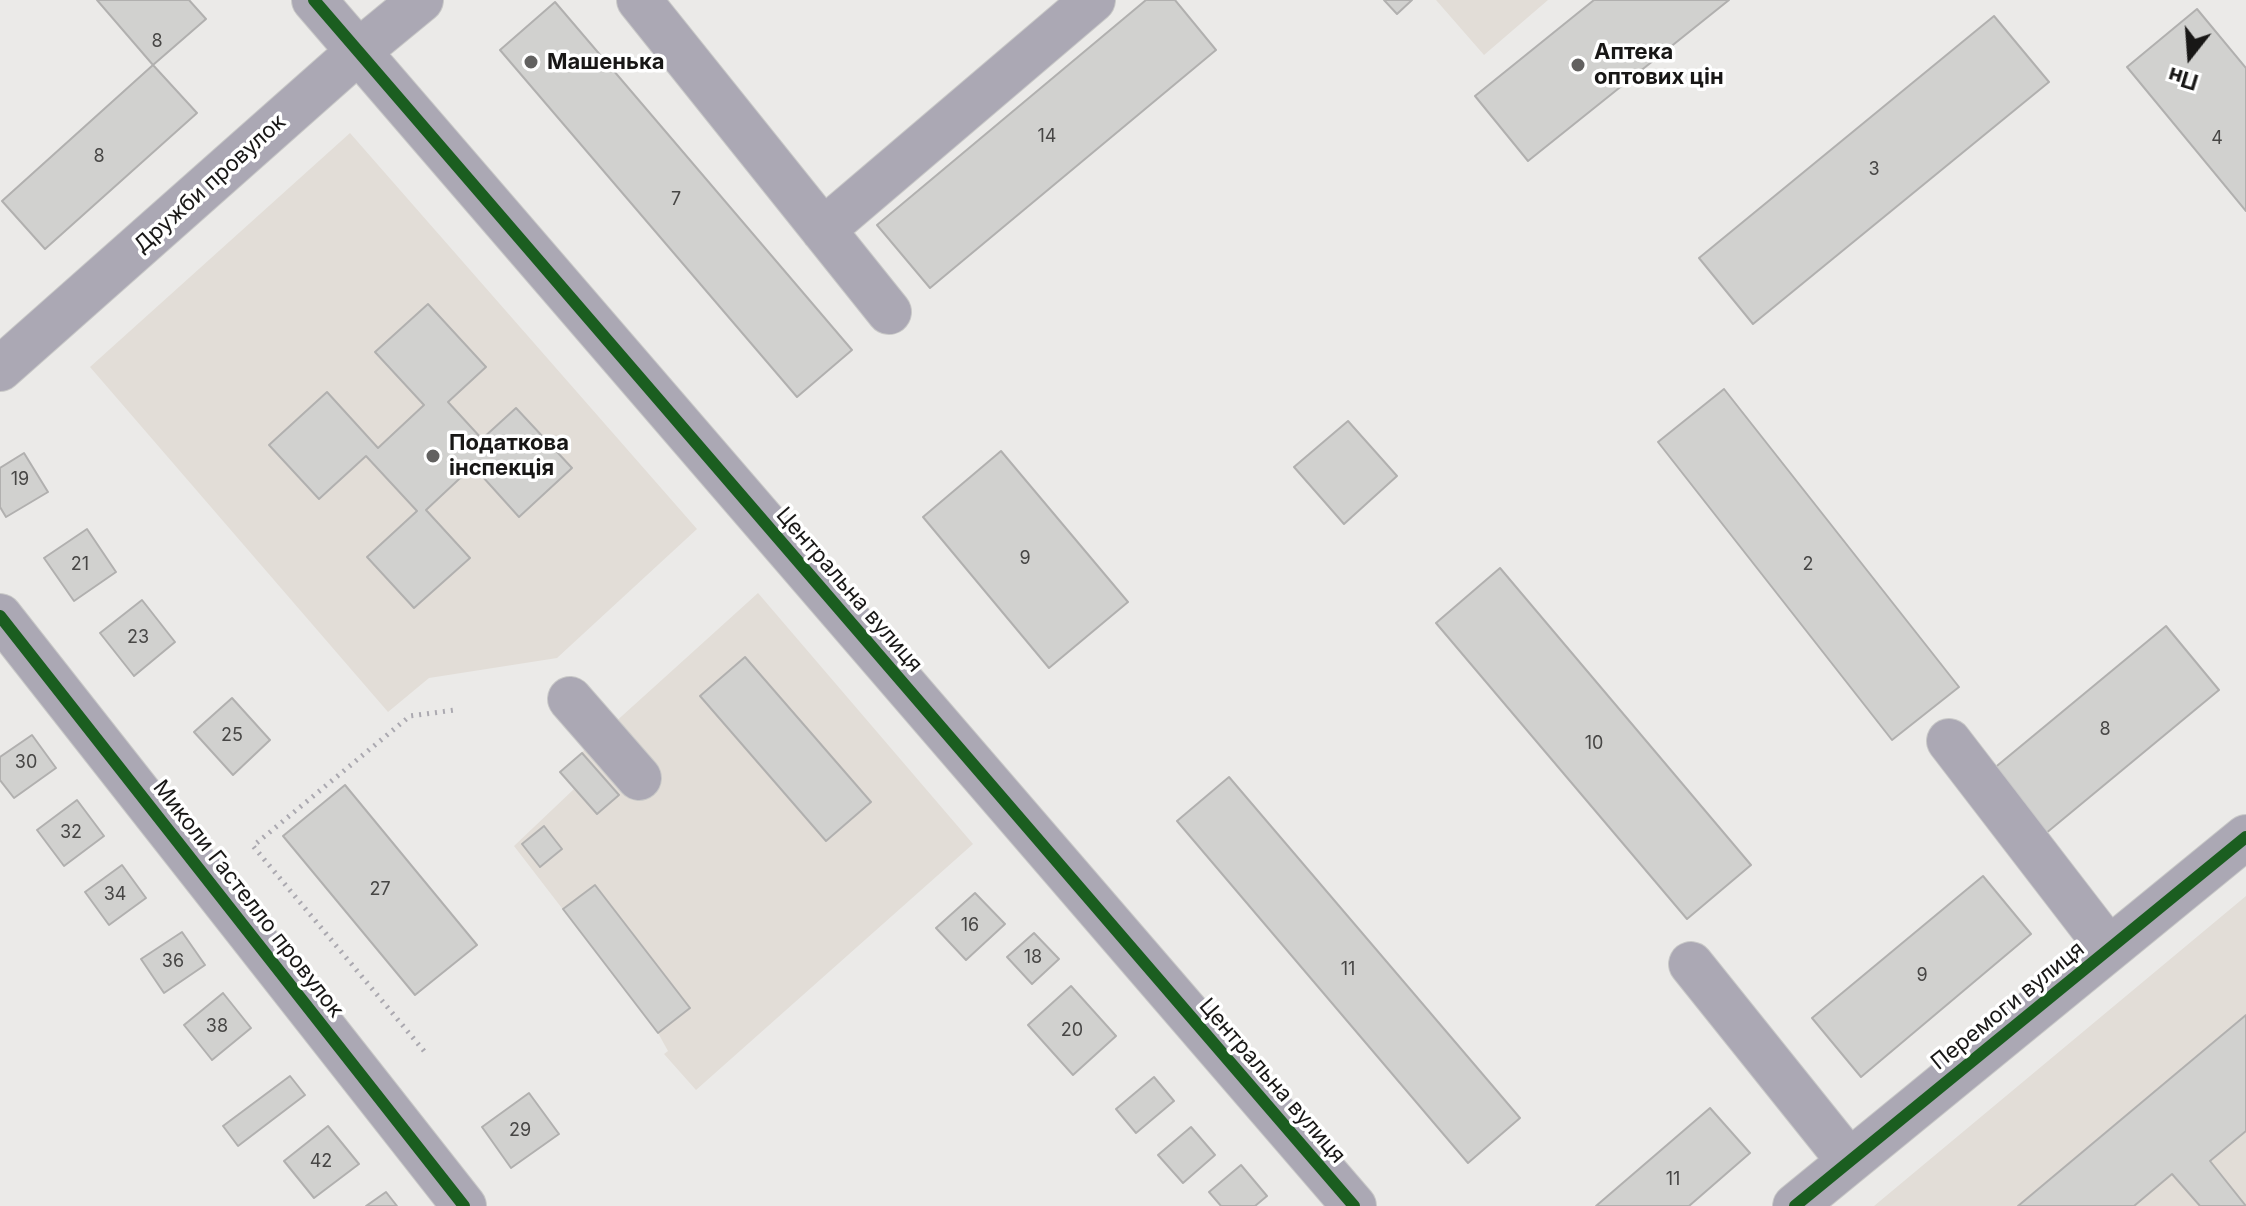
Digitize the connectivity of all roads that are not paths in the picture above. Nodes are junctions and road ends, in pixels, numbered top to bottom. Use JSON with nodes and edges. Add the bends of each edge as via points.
{"nodes":[{"id":1,"x":314,"y":0,"type":"edge"},
{"id":2,"x":421,"y":0,"type":"edge"},
{"id":3,"x":639,"y":0,"type":"edge"},
{"id":4,"x":1093,"y":0,"type":"edge"},
{"id":5,"x":359,"y":51,"type":"junction"},
{"id":6,"x":823,"y":230,"type":"junction"},
{"id":7,"x":889,"y":312,"type":"dead end"},
{"id":8,"x":0,"y":369,"type":"edge"},
{"id":9,"x":0,"y":616,"type":"edge"},
{"id":10,"x":570,"y":699,"type":"dead end"},
{"id":11,"x":1949,"y":741,"type":"dead end"},
{"id":12,"x":639,"y":778,"type":"dead end"},
{"id":13,"x":2246,"y":837,"type":"edge"},
{"id":14,"x":2109,"y":949,"type":"junction"},
{"id":15,"x":1691,"y":964,"type":"dead end"},
{"id":16,"x":1849,"y":1161,"type":"junction"},
{"id":17,"x":464,"y":1206,"type":"edge"},
{"id":18,"x":1354,"y":1206,"type":"edge"},
{"id":19,"x":1795,"y":1206,"type":"edge"}],
"edges":[{"from":1,"to":5,"type":"street","name":"Центральна вулиця"},
{"from":2,"to":5,"type":"street","name":"Дружби провулок"},
{"from":3,"to":6,"type":"street"},
{"from":4,"to":6,"type":"street"},
{"from":5,"to":8,"type":"street","name":"Дружби провулок"},
{"from":5,"to":18,"type":"street","name":"Центральна вулиця"},
{"from":6,"to":7,"type":"street"},
{"from":9,"to":17,"type":"street","name":"Миколи Гастелло провулок"},
{"from":10,"to":12,"type":"street"},
{"from":11,"to":14,"type":"street"},
{"from":13,"to":14,"type":"street","name":"Перемоги вулиця"},
{"from":14,"to":16,"type":"street","name":"Перемоги вулиця"},
{"from":15,"to":16,"type":"street"},
{"from":16,"to":19,"type":"street","name":"Перемоги вулиця"}]}
